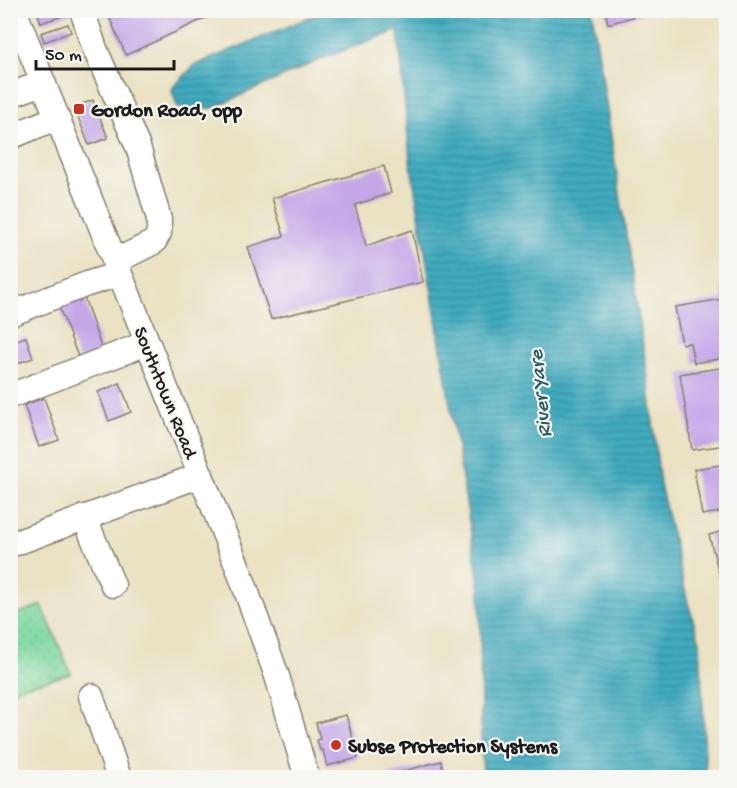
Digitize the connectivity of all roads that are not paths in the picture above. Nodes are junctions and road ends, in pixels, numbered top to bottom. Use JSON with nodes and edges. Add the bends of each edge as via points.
{"nodes":[{"id":1,"x":14,"y":10,"type":"edge"},
{"id":2,"x":82,"y":10,"type":"edge"},
{"id":3,"x":43,"y":83,"type":"junction"},
{"id":4,"x":10,"y":95,"type":"edge"},
{"id":5,"x":56,"y":117,"type":"junction"},
{"id":6,"x":10,"y":137,"type":"edge"},
{"id":7,"x":116,"y":268,"type":"junction"},
{"id":8,"x":10,"y":314,"type":"edge"},
{"id":9,"x":147,"y":343,"type":"junction"},
{"id":10,"x":10,"y":396,"type":"edge"},
{"id":11,"x":201,"y":476,"type":"junction"},
{"id":12,"x":84,"y":517,"type":"junction"},
{"id":13,"x":10,"y":545,"type":"edge"},
{"id":14,"x":113,"y":585,"type":"dead end"},
{"id":15,"x":91,"y":696,"type":"dead end"},
{"id":16,"x":119,"y":777,"type":"edge"},
{"id":17,"x":307,"y":777,"type":"edge"}],
"edges":[{"from":1,"to":3,"type":"street","name":"Southtown Road"},
{"from":2,"to":7,"type":"street","via":[[138,147],[159,219],[154,242]]},
{"from":3,"to":4,"type":"street"},
{"from":3,"to":5,"type":"street","name":"Southtown Road"},
{"from":5,"to":6,"type":"street"},
{"from":5,"to":7,"type":"street","name":"Southtown Road"},
{"from":7,"to":8,"type":"street"},
{"from":7,"to":9,"type":"street","name":"Southtown Road"},
{"from":9,"to":10,"type":"street"},
{"from":9,"to":11,"type":"street","name":"Southtown Road"},
{"from":11,"to":12,"type":"street"},
{"from":11,"to":17,"type":"street","name":"Southtown Road","via":[[277,676]]},
{"from":12,"to":13,"type":"street"},
{"from":12,"to":14,"type":"street"},
{"from":15,"to":16,"type":"street"}]}
